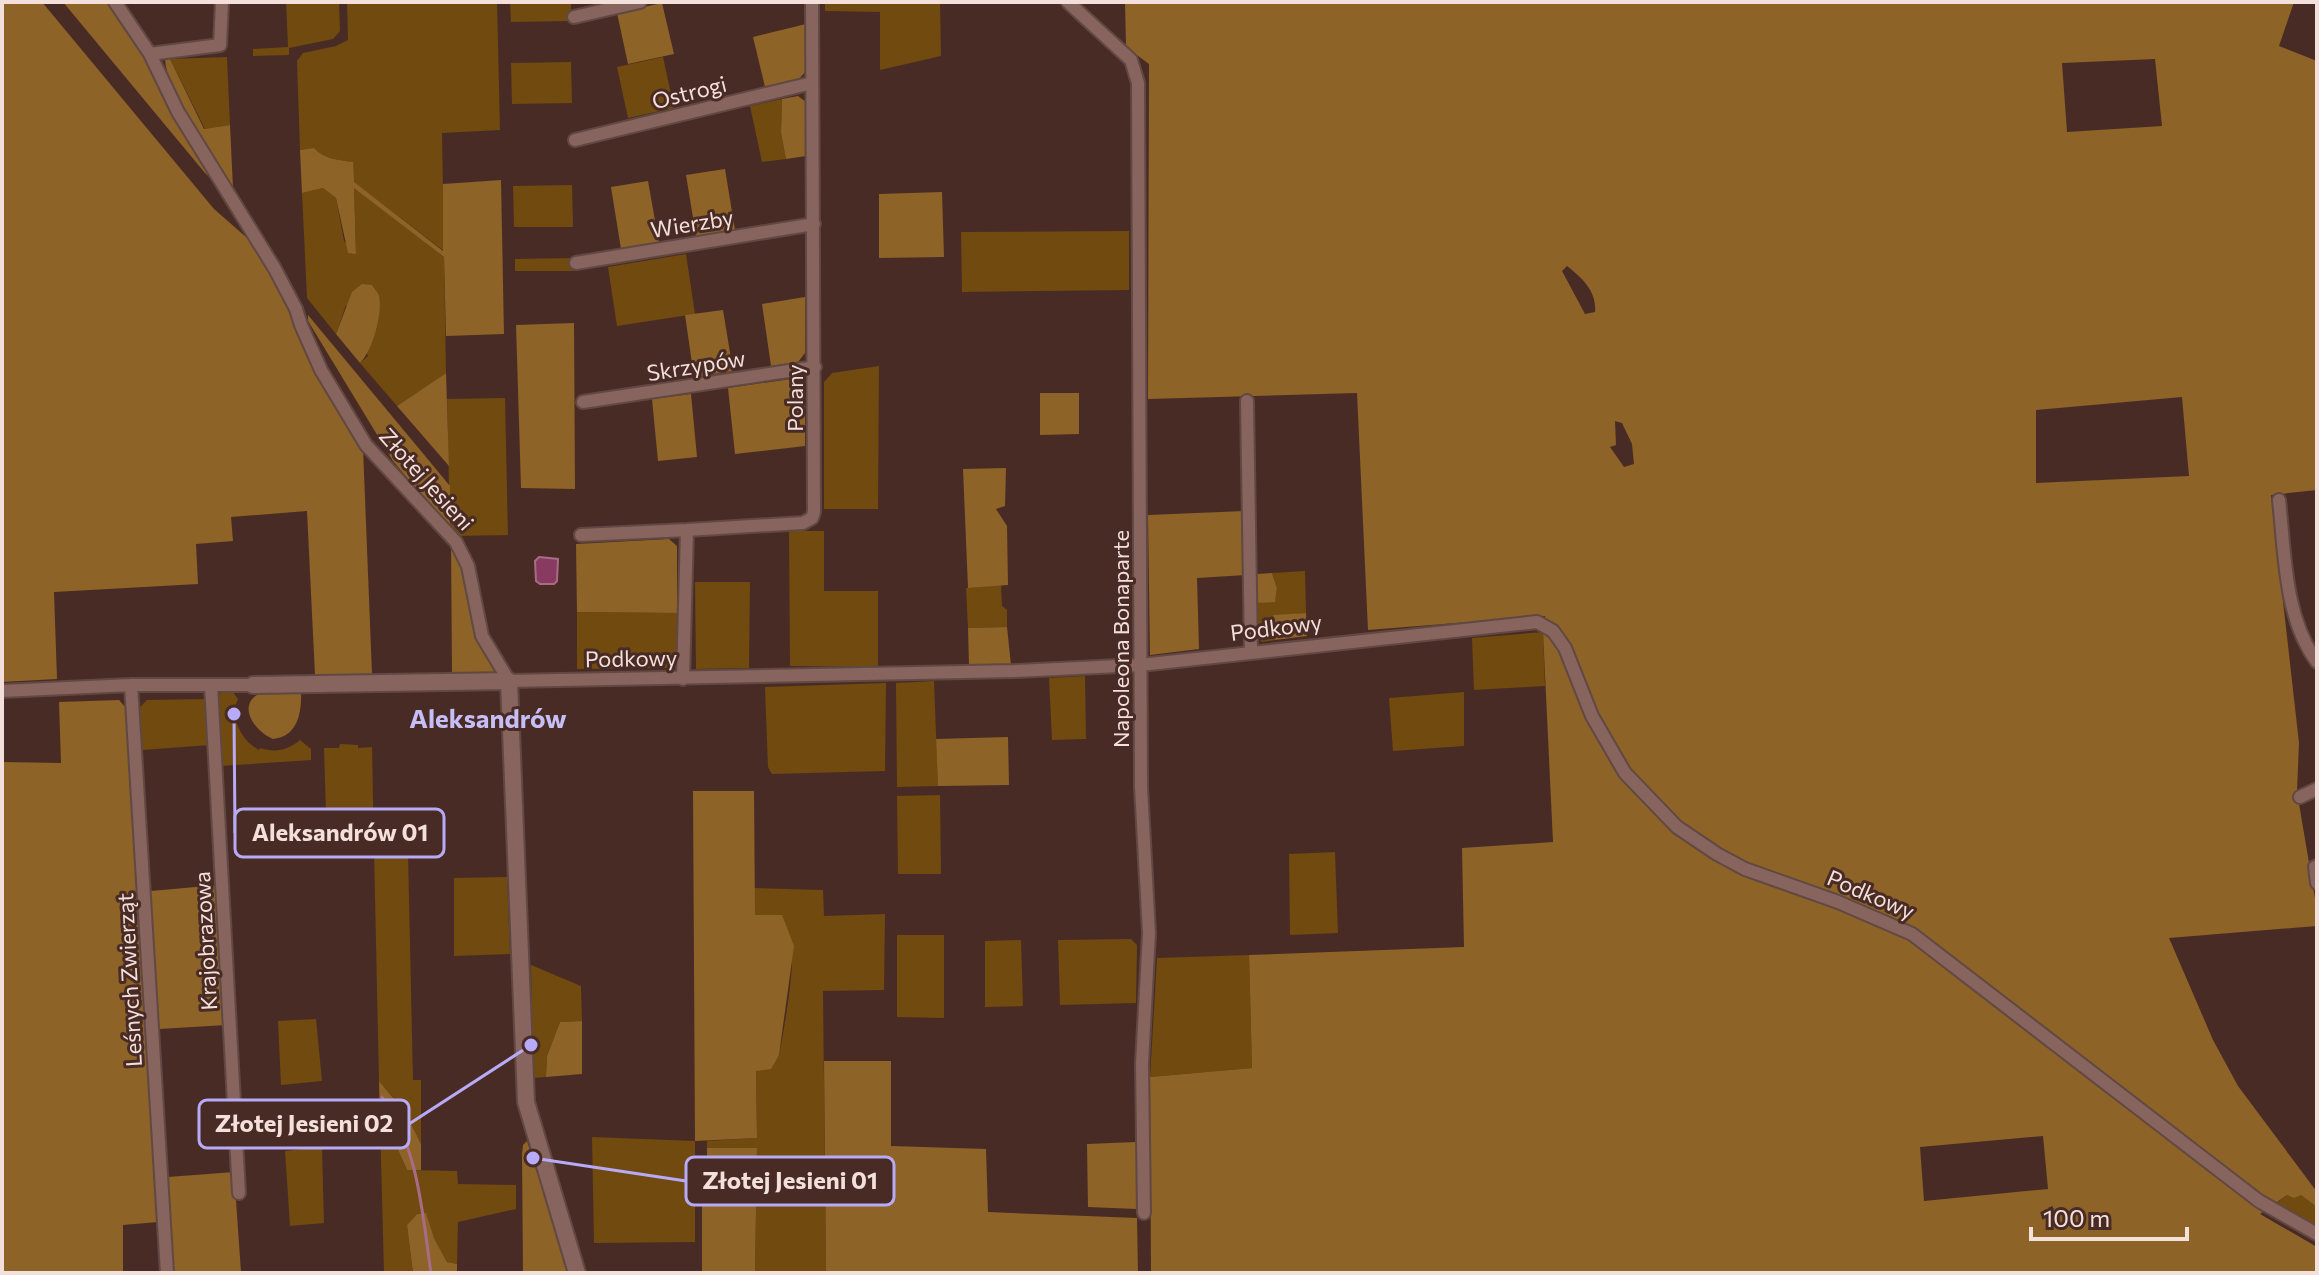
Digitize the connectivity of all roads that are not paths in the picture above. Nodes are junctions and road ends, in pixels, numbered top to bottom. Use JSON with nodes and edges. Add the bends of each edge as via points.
{"nodes":[{"id":1,"x":115,"y":2,"type":"edge"},
{"id":2,"x":222,"y":2,"type":"edge"},
{"id":3,"x":640,"y":2,"type":"edge"},
{"id":4,"x":812,"y":2,"type":"edge"},
{"id":5,"x":1068,"y":2,"type":"edge"},
{"id":6,"x":574,"y":17,"type":"dead end"},
{"id":7,"x":150,"y":54,"type":"junction"},
{"id":8,"x":812,"y":83,"type":"junction"},
{"id":9,"x":575,"y":140,"type":"dead end"},
{"id":10,"x":814,"y":224,"type":"junction"},
{"id":11,"x":576,"y":263,"type":"dead end"},
{"id":12,"x":815,"y":367,"type":"junction"},
{"id":13,"x":1247,"y":401,"type":"dead end"},
{"id":14,"x":583,"y":402,"type":"dead end"},
{"id":15,"x":2279,"y":500,"type":"dead end"},
{"id":16,"x":687,"y":530,"type":"junction"},
{"id":17,"x":581,"y":535,"type":"dead end"},
{"id":18,"x":1251,"y":652,"type":"junction"},
{"id":19,"x":2317,"y":662,"type":"edge"},
{"id":20,"x":1140,"y":665,"type":"junction"},
{"id":21,"x":683,"y":679,"type":"junction"},
{"id":22,"x":509,"y":681,"type":"junction"},
{"id":23,"x":131,"y":685,"type":"junction"},
{"id":24,"x":211,"y":685,"type":"junction"},
{"id":25,"x":253,"y":685,"type":"joint"},
{"id":26,"x":2,"y":691,"type":"edge"},
{"id":27,"x":2317,"y":789,"type":"edge"},
{"id":28,"x":2300,"y":797,"type":"dead end"},
{"id":29,"x":2316,"y":866,"type":"edge"},
{"id":30,"x":2317,"y":883,"type":"edge"},
{"id":31,"x":239,"y":1193,"type":"dead end"},
{"id":32,"x":1144,"y":1213,"type":"dead end"},
{"id":33,"x":2317,"y":1234,"type":"edge"},
{"id":34,"x":167,"y":1273,"type":"edge"},
{"id":35,"x":577,"y":1273,"type":"edge"}],
"edges":[{"from":1,"to":7,"type":"street","name":"Złotej Jesieni"},
{"from":2,"to":7,"type":"street","via":[[220,45]]},
{"from":3,"to":6,"type":"street"},
{"from":4,"to":8,"type":"street","name":"Polany"},
{"from":5,"to":20,"type":"street","name":"Napoleona Bonaparte","via":[[1124,52],[1138,83]]},
{"from":7,"to":22,"type":"street","name":"Złotej Jesieni","via":[[178,112],[275,269],[321,370],[366,445],[465,555],[482,636]]},
{"from":8,"to":9,"type":"street","name":"Ostrogi"},
{"from":8,"to":10,"type":"street","name":"Polany"},
{"from":10,"to":11,"type":"street","name":"Wierzby"},
{"from":10,"to":12,"type":"street","name":"Polany"},
{"from":12,"to":14,"type":"street","name":"Skrzypów"},
{"from":12,"to":16,"type":"street","name":"Polany","via":[[812,518],[803,523]]},
{"from":13,"to":18,"type":"street"},
{"from":15,"to":19,"type":"street","via":[[2295,621]]},
{"from":16,"to":17,"type":"street"},
{"from":16,"to":21,"type":"street"},
{"from":18,"to":20,"type":"street","name":"Podkowy"},
{"from":18,"to":33,"type":"street","name":"Podkowy","via":[[1537,622],[1553,631],[1565,648],[1592,716],[1625,773],[1677,827],[1745,869],[1912,934],[2259,1201]]},
{"from":20,"to":21,"type":"street","name":"Podkowy"},
{"from":20,"to":32,"type":"street","name":"Napoleona Bonaparte","via":[[1149,933],[1142,1064]]},
{"from":21,"to":22,"type":"street","name":"Podkowy"},
{"from":22,"to":25,"type":"street","name":"Podkowy"},
{"from":22,"to":35,"type":"street","name":"Złotej Jesieni","via":[[526,1102]]},
{"from":23,"to":24,"type":"street","name":"Podkowy"},
{"from":23,"to":26,"type":"street","name":"Podkowy"},
{"from":23,"to":34,"type":"street","name":"Leśnych Zwierząt"},
{"from":24,"to":25,"type":"street","name":"Podkowy"},
{"from":24,"to":31,"type":"street","name":"Krajobrazowa"},
{"from":27,"to":28,"type":"street"},
{"from":29,"to":30,"type":"street"}]}
